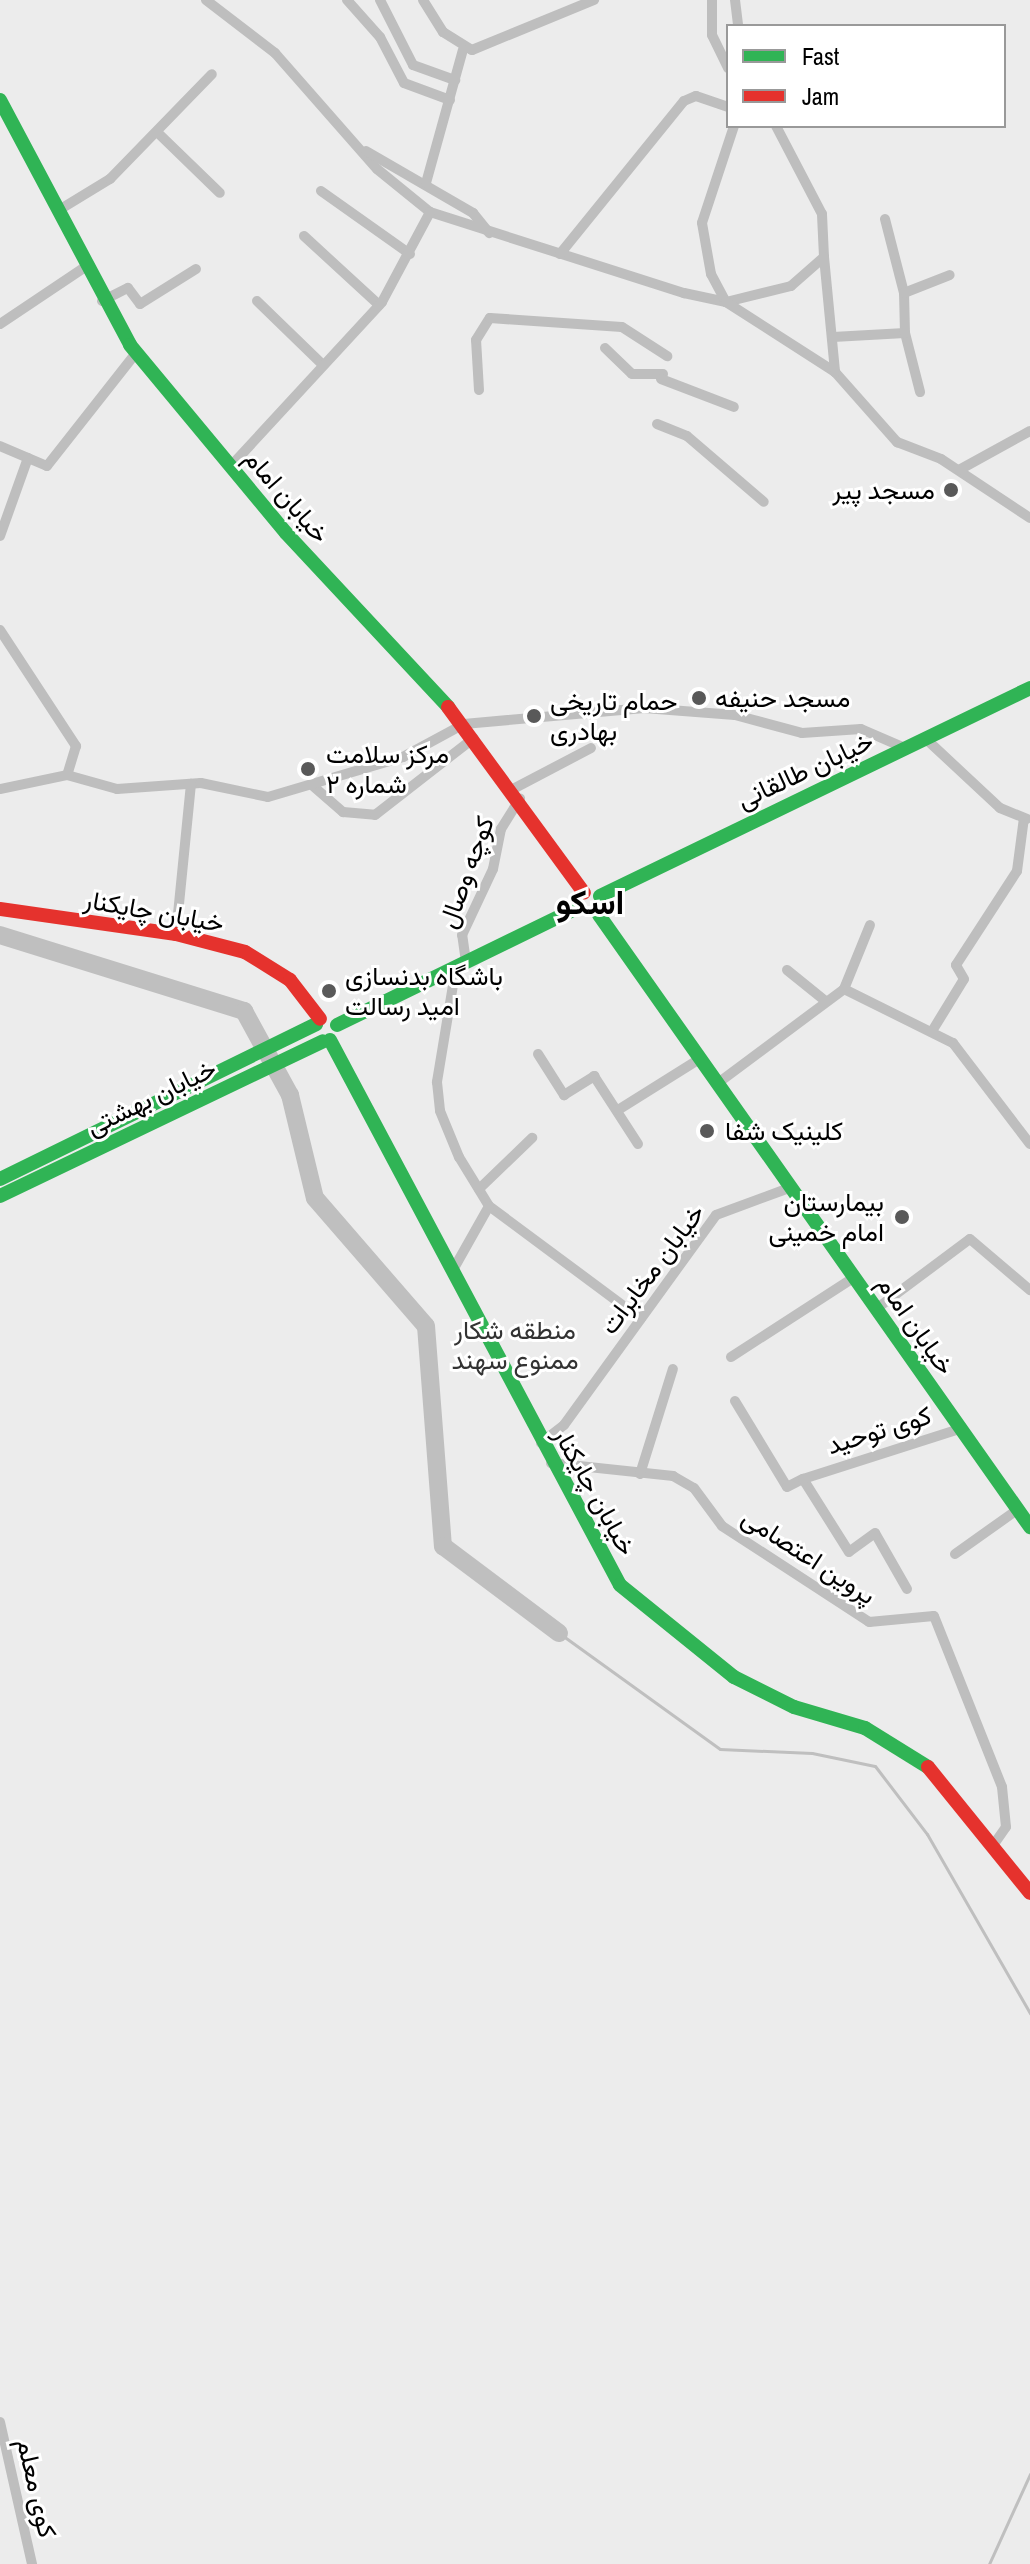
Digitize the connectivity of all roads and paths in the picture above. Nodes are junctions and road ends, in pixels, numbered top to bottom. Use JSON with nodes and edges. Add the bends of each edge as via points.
{"nodes":[{"id":1,"x":206,"y":0,"type":"edge"},
{"id":2,"x":347,"y":0,"type":"edge"},
{"id":3,"x":380,"y":0,"type":"edge"},
{"id":4,"x":423,"y":0,"type":"edge"},
{"id":5,"x":594,"y":0,"type":"edge"},
{"id":6,"x":712,"y":0,"type":"edge"},
{"id":7,"x":735,"y":0,"type":"edge"},
{"id":8,"x":738,"y":24,"type":"edge"},
{"id":9,"x":463,"y":50,"type":"junction"},
{"id":10,"x":726,"y":64,"type":"edge"},
{"id":11,"x":212,"y":74,"type":"dead end"},
{"id":12,"x":455,"y":80,"type":"junction"},
{"id":13,"x":0,"y":100,"type":"edge"},
{"id":14,"x":450,"y":100,"type":"junction"},
{"id":15,"x":726,"y":106,"type":"edge"},
{"id":16,"x":733,"y":128,"type":"edge"},
{"id":17,"x":777,"y":128,"type":"edge"},
{"id":18,"x":158,"y":133,"type":"junction"},
{"id":19,"x":366,"y":151,"type":"junction"},
{"id":20,"x":426,"y":183,"type":"junction"},
{"id":21,"x":321,"y":191,"type":"dead end"},
{"id":22,"x":220,"y":193,"type":"dead end"},
{"id":23,"x":59,"y":210,"type":"junction"},
{"id":24,"x":430,"y":212,"type":"junction"},
{"id":25,"x":885,"y":219,"type":"dead end"},
{"id":26,"x":489,"y":233,"type":"junction"},
{"id":27,"x":304,"y":236,"type":"dead end"},
{"id":28,"x":410,"y":254,"type":"junction"},
{"id":29,"x":560,"y":254,"type":"junction"},
{"id":30,"x":824,"y":257,"type":"junction"},
{"id":31,"x":85,"y":267,"type":"junction"},
{"id":32,"x":196,"y":269,"type":"dead end"},
{"id":33,"x":950,"y":275,"type":"dead end"},
{"id":34,"x":904,"y":293,"type":"junction"},
{"id":35,"x":102,"y":301,"type":"junction"},
{"id":36,"x":257,"y":301,"type":"dead end"},
{"id":37,"x":726,"y":302,"type":"junction"},
{"id":38,"x":379,"y":305,"type":"junction"},
{"id":39,"x":0,"y":324,"type":"edge"},
{"id":40,"x":905,"y":333,"type":"junction"},
{"id":41,"x":833,"y":337,"type":"junction"},
{"id":42,"x":605,"y":348,"type":"dead end"},
{"id":43,"x":136,"y":353,"type":"junction"},
{"id":44,"x":667,"y":356,"type":"dead end"},
{"id":45,"x":322,"y":364,"type":"junction"},
{"id":46,"x":835,"y":372,"type":"junction"},
{"id":47,"x":479,"y":390,"type":"dead end"},
{"id":48,"x":920,"y":392,"type":"dead end"},
{"id":49,"x":734,"y":407,"type":"dead end"},
{"id":50,"x":657,"y":424,"type":"dead end"},
{"id":51,"x":1030,"y":431,"type":"edge"},
{"id":52,"x":0,"y":446,"type":"edge"},
{"id":53,"x":28,"y":458,"type":"junction"},
{"id":54,"x":230,"y":467,"type":"junction"},
{"id":55,"x":959,"y":470,"type":"junction"},
{"id":56,"x":764,"y":502,"type":"dead end"},
{"id":57,"x":1030,"y":518,"type":"edge"},
{"id":58,"x":0,"y":536,"type":"edge"},
{"id":59,"x":0,"y":630,"type":"edge"},
{"id":60,"x":1030,"y":688,"type":"edge"},
{"id":61,"x":464,"y":724,"type":"junction"},
{"id":62,"x":474,"y":738,"type":"junction"},
{"id":63,"x":926,"y":739,"type":"junction"},
{"id":64,"x":591,"y":748,"type":"dead end"},
{"id":65,"x":907,"y":749,"type":"junction"},
{"id":66,"x":67,"y":775,"type":"junction"},
{"id":67,"x":191,"y":784,"type":"junction"},
{"id":68,"x":313,"y":786,"type":"junction"},
{"id":69,"x":0,"y":789,"type":"edge"},
{"id":70,"x":517,"y":794,"type":"junction"},
{"id":71,"x":1027,"y":819,"type":"edge"},
{"id":72,"x":584,"y":893,"type":"junction"},
{"id":73,"x":600,"y":896,"type":"junction"},
{"id":74,"x":577,"y":908,"type":"junction"},
{"id":75,"x":0,"y":909,"type":"edge"},
{"id":76,"x":599,"y":915,"type":"junction"},
{"id":77,"x":870,"y":925,"type":"dead end"},
{"id":78,"x":176,"y":934,"type":"junction"},
{"id":79,"x":461,"y":964,"type":"junction"},
{"id":80,"x":787,"y":970,"type":"dead end"},
{"id":81,"x":844,"y":989,"type":"junction"},
{"id":82,"x":824,"y":1000,"type":"junction"},
{"id":83,"x":318,"y":1021,"type":"junction"},
{"id":84,"x":337,"y":1025,"type":"junction"},
{"id":85,"x":934,"y":1028,"type":"junction"},
{"id":86,"x":327,"y":1041,"type":"junction"},
{"id":87,"x":538,"y":1054,"type":"dead end"},
{"id":88,"x":701,"y":1058,"type":"junction"},
{"id":89,"x":718,"y":1083,"type":"junction"},
{"id":90,"x":618,"y":1110,"type":"junction"},
{"id":91,"x":532,"y":1138,"type":"dead end"},
{"id":92,"x":1029,"y":1139,"type":"edge"},
{"id":93,"x":638,"y":1144,"type":"dead end"},
{"id":94,"x":0,"y":1179,"type":"edge"},
{"id":95,"x":789,"y":1188,"type":"junction"},
{"id":96,"x":479,"y":1189,"type":"junction"},
{"id":97,"x":0,"y":1196,"type":"edge"},
{"id":98,"x":489,"y":1206,"type":"junction"},
{"id":99,"x":453,"y":1270,"type":"junction"},
{"id":100,"x":853,"y":1278,"type":"junction"},
{"id":101,"x":1030,"y":1290,"type":"edge"},
{"id":102,"x":876,"y":1309,"type":"junction"},
{"id":103,"x":641,"y":1319,"type":"junction"},
{"id":104,"x":731,"y":1357,"type":"dead end"},
{"id":105,"x":673,"y":1369,"type":"dead end"},
{"id":106,"x":735,"y":1401,"type":"dead end"},
{"id":107,"x":960,"y":1429,"type":"junction"},
{"id":108,"x":541,"y":1443,"type":"junction"},
{"id":109,"x":551,"y":1463,"type":"junction"},
{"id":110,"x":640,"y":1474,"type":"junction"},
{"id":111,"x":803,"y":1479,"type":"junction"},
{"id":112,"x":1017,"y":1510,"type":"junction"},
{"id":113,"x":1030,"y":1527,"type":"edge"},
{"id":114,"x":955,"y":1554,"type":"dead end"},
{"id":115,"x":907,"y":1589,"type":"dead end"},
{"id":116,"x":994,"y":1844,"type":"junction"},
{"id":117,"x":1030,"y":1893,"type":"edge"},
{"id":118,"x":0,"y":2422,"type":"edge"},
{"id":119,"x":32,"y":2564,"type":"edge"}],
"edges":[{"from":1,"to":19,"type":"street","via":[[275,53]]},
{"from":2,"to":14,"type":"street","via":[[380,37],[404,83]]},
{"from":3,"to":12,"type":"street","via":[[413,65]]},
{"from":4,"to":9,"type":"street"},
{"from":5,"to":9,"type":"street"},
{"from":6,"to":10,"type":"street","via":[[712,35]]},
{"from":7,"to":8,"type":"street"},
{"from":9,"to":12,"type":"street"},
{"from":11,"to":18,"type":"street"},
{"from":12,"to":14,"type":"street"},
{"from":13,"to":23,"type":"main road","name":"خیابان امام"},
{"from":14,"to":20,"type":"street"},
{"from":15,"to":29,"type":"street","via":[[696,96],[684,101]]},
{"from":16,"to":37,"type":"street","via":[[702,223],[711,274]]},
{"from":17,"to":30,"type":"street","via":[[822,214]]},
{"from":18,"to":22,"type":"street"},
{"from":18,"to":23,"type":"street","via":[[110,179]]},
{"from":19,"to":20,"type":"street"},
{"from":19,"to":24,"type":"street"},
{"from":20,"to":26,"type":"street","via":[[473,213]]},
{"from":21,"to":28,"type":"street"},
{"from":23,"to":31,"type":"main road","name":"خیابان امام"},
{"from":24,"to":26,"type":"street"},
{"from":24,"to":28,"type":"street"},
{"from":25,"to":34,"type":"street"},
{"from":26,"to":29,"type":"street"},
{"from":27,"to":38,"type":"street"},
{"from":28,"to":38,"type":"street"},
{"from":29,"to":37,"type":"street"},
{"from":30,"to":37,"type":"street","via":[[791,286]]},
{"from":30,"to":41,"type":"street"},
{"from":31,"to":35,"type":"main road","name":"خیابان امام"},
{"from":31,"to":39,"type":"street"},
{"from":32,"to":35,"type":"street","via":[[140,304],[128,288]]},
{"from":33,"to":34,"type":"street"},
{"from":34,"to":40,"type":"street"},
{"from":35,"to":43,"type":"main road","name":"خیابان امام"},
{"from":36,"to":45,"type":"street"},
{"from":37,"to":46,"type":"street"},
{"from":38,"to":45,"type":"street"},
{"from":40,"to":41,"type":"street"},
{"from":40,"to":48,"type":"street"},
{"from":41,"to":46,"type":"street"},
{"from":42,"to":49,"type":"street","via":[[632,374],[662,376]]},
{"from":43,"to":53,"type":"street","via":[[54,461],[47,466]]},
{"from":43,"to":54,"type":"main road","name":"خیابان امام"},
{"from":44,"to":47,"type":"street","via":[[622,327],[490,318],[476,340]]},
{"from":45,"to":54,"type":"street"},
{"from":46,"to":55,"type":"street","via":[[897,442]]},
{"from":50,"to":56,"type":"street","via":[[687,436]]},
{"from":51,"to":55,"type":"street"},
{"from":52,"to":53,"type":"street"},
{"from":53,"to":58,"type":"street"},
{"from":54,"to":61,"type":"main road","name":"خیابان امام"},
{"from":55,"to":57,"type":"street"},
{"from":59,"to":66,"type":"street","via":[[76,746]]},
{"from":60,"to":63,"type":"main road","name":"خیابان طالقانی"},
{"from":61,"to":62,"type":"main road","name":"خیابان امام"},
{"from":61,"to":65,"type":"street","via":[[644,708],[735,715],[802,733],[861,729]]},
{"from":61,"to":68,"type":"street","via":[[403,757]]},
{"from":62,"to":68,"type":"street","via":[[375,815],[343,812]]},
{"from":62,"to":70,"type":"main road","name":"خیابان امام"},
{"from":63,"to":65,"type":"main road","name":"خیابان طالقانی"},
{"from":63,"to":71,"type":"street","via":[[1000,808]]},
{"from":64,"to":70,"type":"street"},
{"from":65,"to":73,"type":"main road","name":"خیابان طالقانی"},
{"from":66,"to":67,"type":"street","via":[[117,789]]},
{"from":66,"to":69,"type":"street"},
{"from":67,"to":68,"type":"street","via":[[268,797]]},
{"from":67,"to":78,"type":"street"},
{"from":70,"to":72,"type":"main road","name":"خیابان امام"},
{"from":70,"to":79,"type":"street","name":"کوچه وصال","via":[[501,829],[493,869],[462,935]]},
{"from":71,"to":85,"type":"street","via":[[1017,871],[956,965],[964,979]]},
{"from":72,"to":73,"type":"main road"},
{"from":72,"to":74,"type":"main road"},
{"from":73,"to":76,"type":"main road"},
{"from":74,"to":76,"type":"main road","via":[[586,917]]},
{"from":74,"to":79,"type":"main road"},
{"from":75,"to":78,"type":"main road","name":"خیابان چایکنار"},
{"from":76,"to":88,"type":"main road","name":"خیابان امام"},
{"from":77,"to":81,"type":"street"},
{"from":78,"to":83,"type":"main road","name":"خیابان چایکنار","via":[[270,965]]},
{"from":79,"to":84,"type":"main road"},
{"from":79,"to":96,"type":"street","name":"کوچه وصال","via":[[440,1111]]},
{"from":80,"to":82,"type":"street"},
{"from":81,"to":82,"type":"street"},
{"from":81,"to":85,"type":"street"},
{"from":82,"to":89,"type":"street"},
{"from":83,"to":84,"type":"main road"},
{"from":83,"to":86,"type":"main road","name":"خیابان چایکنار"},
{"from":83,"to":94,"type":"main road","name":"خیابان بهشتی"},
{"from":84,"to":86,"type":"main road"},
{"from":85,"to":92,"type":"street"},
{"from":86,"to":97,"type":"main road","name":"خیابان بهشتی"},
{"from":86,"to":99,"type":"main road","name":"خیابان چایکنار"},
{"from":87,"to":90,"type":"street","via":[[564,1095],[594,1076]]},
{"from":88,"to":89,"type":"main road","name":"خیابان امام"},
{"from":88,"to":90,"type":"street"},
{"from":89,"to":95,"type":"main road","name":"خیابان امام"},
{"from":90,"to":93,"type":"street"},
{"from":91,"to":96,"type":"street"},
{"from":95,"to":100,"type":"main road","name":"خیابان امام"},
{"from":95,"to":103,"type":"street","name":"خیابان مخابرات","via":[[716,1215]]},
{"from":96,"to":98,"type":"street","name":"کوچه وصال"},
{"from":98,"to":99,"type":"street"},
{"from":98,"to":103,"type":"street"},
{"from":99,"to":108,"type":"main road","name":"خیابان چایکنار"},
{"from":100,"to":102,"type":"main road","name":"خیابان امام"},
{"from":100,"to":104,"type":"street"},
{"from":101,"to":102,"type":"street","via":[[970,1239]]},
{"from":102,"to":107,"type":"main road","name":"خیابان امام"},
{"from":103,"to":108,"type":"street","name":"خیابان مخابرات","via":[[564,1425]]},
{"from":105,"to":110,"type":"street"},
{"from":106,"to":111,"type":"street","via":[[787,1487]]},
{"from":107,"to":111,"type":"street","name":"کوی توحید"},
{"from":107,"to":112,"type":"main road","name":"خیابان امام"},
{"from":108,"to":109,"type":"main road","name":"خیابان چایکنار"},
{"from":109,"to":110,"type":"street","name":"پروین اعتصامی"},
{"from":109,"to":116,"type":"main road","name":"خیابان چایکنار","via":[[620,1585],[671,1631],[758,1689],[892,1741],[931,1769]]},
{"from":110,"to":116,"type":"street","name":"پروین اعتصامی","via":[[673,1476],[694,1488],[722,1526],[869,1622],[922,1612],[947,1635],[1002,1787],[1006,1827]]},
{"from":111,"to":115,"type":"street","name":"کوی توحید","via":[[849,1552],[875,1533]]},
{"from":112,"to":113,"type":"main road","name":"خیابان امام"},
{"from":112,"to":114,"type":"street"},
{"from":116,"to":117,"type":"main road","name":"خیابان چایکنار"},
{"from":118,"to":119,"type":"street","name":"کوی معلم"}]}
